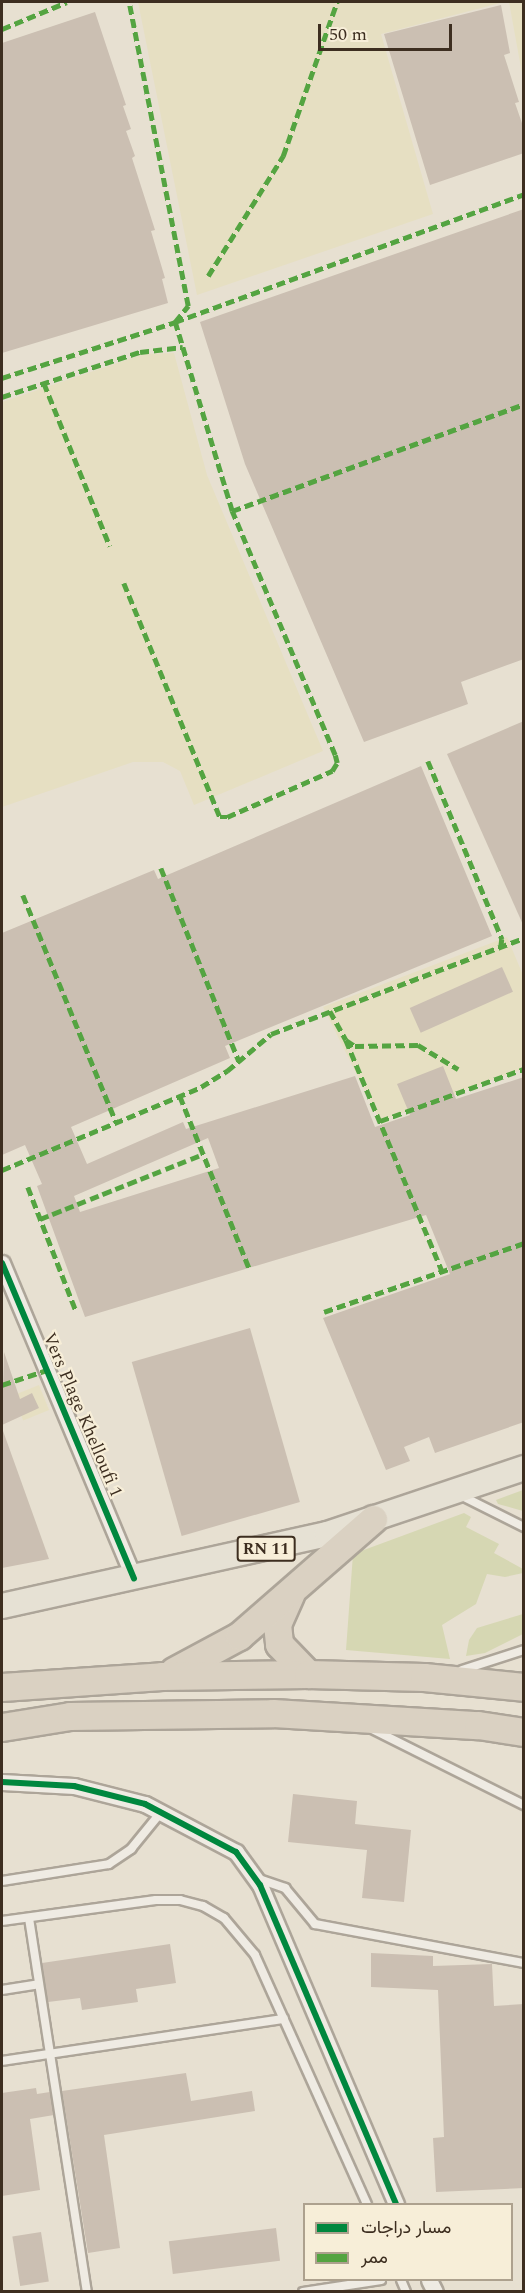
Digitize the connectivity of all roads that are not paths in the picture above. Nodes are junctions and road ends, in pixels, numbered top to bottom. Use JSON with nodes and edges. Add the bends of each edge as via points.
{"nodes":[{"id":1,"x":2,"y":1263,"type":"edge"},
{"id":2,"x":524,"y":1468,"type":"edge"},
{"id":3,"x":453,"y":1491,"type":"junction"},
{"id":4,"x":373,"y":1519,"type":"junction"},
{"id":5,"x":524,"y":1527,"type":"edge"},
{"id":6,"x":134,"y":1578,"type":"junction"},
{"id":7,"x":290,"y":1594,"type":"junction"},
{"id":8,"x":2,"y":1606,"type":"edge"},
{"id":9,"x":524,"y":1650,"type":"edge"},
{"id":10,"x":308,"y":1674,"type":"junction"},
{"id":11,"x":162,"y":1676,"type":"junction"},
{"id":12,"x":424,"y":1677,"type":"junction"},
{"id":13,"x":2,"y":1687,"type":"edge"},
{"id":14,"x":524,"y":1687,"type":"edge"},
{"id":15,"x":352,"y":1719,"type":"junction"},
{"id":16,"x":2,"y":1727,"type":"edge"},
{"id":17,"x":524,"y":1732,"type":"edge"},
{"id":18,"x":2,"y":1782,"type":"edge"},
{"id":19,"x":524,"y":1805,"type":"edge"},
{"id":20,"x":162,"y":1811,"type":"junction"},
{"id":21,"x":254,"y":1877,"type":"junction"},
{"id":22,"x":2,"y":1881,"type":"edge"},
{"id":23,"x":29,"y":1917,"type":"junction"},
{"id":24,"x":2,"y":1921,"type":"edge"},
{"id":25,"x":524,"y":1963,"type":"edge"},
{"id":26,"x":39,"y":1984,"type":"junction"},
{"id":27,"x":2,"y":1990,"type":"edge"},
{"id":28,"x":284,"y":2019,"type":"junction"},
{"id":29,"x":50,"y":2055,"type":"junction"},
{"id":30,"x":2,"y":2061,"type":"edge"},
{"id":31,"x":367,"y":2203,"type":"edge"},
{"id":32,"x":395,"y":2203,"type":"edge"},
{"id":33,"x":374,"y":2281,"type":"edge"},
{"id":34,"x":87,"y":2292,"type":"edge"},
{"id":35,"x":303,"y":2292,"type":"edge"}],
"edges":[{"from":1,"to":6,"type":"street","name":"Vers Plage Khelloufi 1"},
{"from":2,"to":3,"type":"main road","number":"RN 11"},
{"from":3,"to":4,"type":"main road","number":"RN 11"},
{"from":3,"to":5,"type":"lane"},
{"from":4,"to":6,"type":"main road","number":"RN 11","via":[[283,1545]]},
{"from":4,"to":7,"type":"highway","via":[[346,1539]]},
{"from":6,"to":8,"type":"main road","number":"RN 11"},
{"from":7,"to":10,"type":"highway","via":[[277,1624],[279,1644]]},
{"from":7,"to":11,"type":"highway","via":[[225,1646]]},
{"from":9,"to":12,"type":"lane","via":[[473,1668]]},
{"from":10,"to":11,"type":"highway"},
{"from":10,"to":12,"type":"highway"},
{"from":11,"to":13,"type":"highway"},
{"from":12,"to":14,"type":"highway"},
{"from":15,"to":16,"type":"highway","via":[[273,1713],[82,1716]]},
{"from":15,"to":17,"type":"highway","via":[[478,1725]]},
{"from":15,"to":19,"type":"lane"},
{"from":18,"to":20,"type":"street","via":[[74,1786],[145,1803]]},
{"from":20,"to":21,"type":"street","via":[[236,1852]]},
{"from":20,"to":22,"type":"lane","via":[[131,1849],[109,1864]]},
{"from":21,"to":25,"type":"lane","via":[[285,1888],[315,1924]]},
{"from":21,"to":32,"type":"street"},
{"from":23,"to":24,"type":"lane"},
{"from":23,"to":26,"type":"lane"},
{"from":23,"to":28,"type":"lane","via":[[156,1900],[203,1906],[242,1934]]},
{"from":26,"to":27,"type":"lane"},
{"from":26,"to":29,"type":"lane"},
{"from":28,"to":29,"type":"lane"},
{"from":28,"to":31,"type":"lane"},
{"from":29,"to":30,"type":"lane"},
{"from":29,"to":34,"type":"lane"},
{"from":33,"to":35,"type":"lane"}]}
